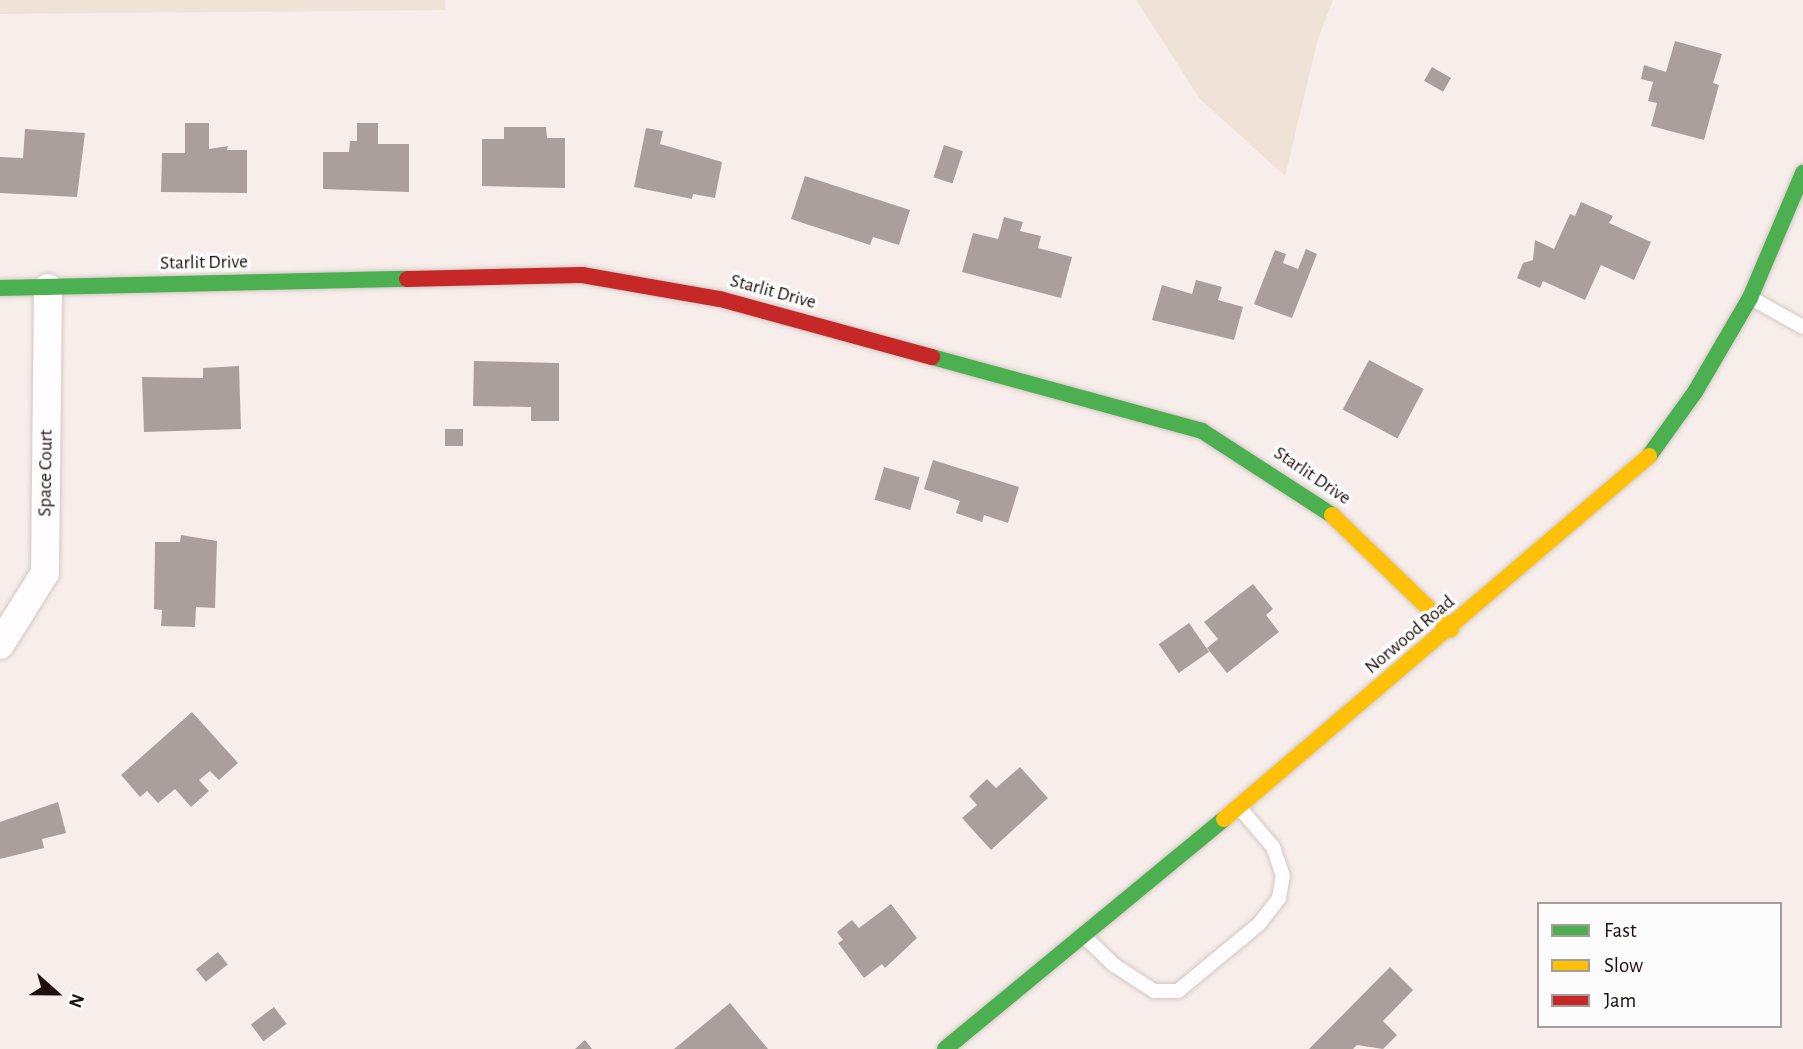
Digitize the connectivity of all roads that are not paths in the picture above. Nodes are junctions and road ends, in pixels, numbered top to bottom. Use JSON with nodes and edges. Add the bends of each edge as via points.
{"nodes":[{"id":1,"x":1803,"y":173,"type":"edge"},
{"id":2,"x":0,"y":288,"type":"edge"},
{"id":3,"x":48,"y":288,"type":"junction"},
{"id":4,"x":1750,"y":298,"type":"junction"},
{"id":5,"x":1803,"y":327,"type":"edge"},
{"id":6,"x":1451,"y":630,"type":"junction"},
{"id":7,"x":0,"y":645,"type":"edge"},
{"id":8,"x":1238,"y":806,"type":"junction"},
{"id":9,"x":1085,"y":937,"type":"junction"},
{"id":10,"x":945,"y":1049,"type":"edge"}],
"edges":[{"from":1,"to":4,"type":"street","name":"Norwood Road"},
{"from":2,"to":3,"type":"street","name":"Starlit Drive"},
{"from":3,"to":6,"type":"street","name":"Starlit Drive","via":[[582,275],[720,299],[1202,431],[1346,524]]},
{"from":3,"to":7,"type":"street","name":"Space Court","via":[[45,573]]},
{"from":4,"to":5,"type":"lane"},
{"from":4,"to":6,"type":"street","name":"Norwood Road","via":[[1695,392],[1644,463]]},
{"from":6,"to":8,"type":"street","name":"Norwood Road"},
{"from":8,"to":9,"type":"street","name":"Norwood Road"},
{"from":8,"to":9,"type":"lane","via":[[1273,847],[1283,876],[1279,898],[1259,924],[1178,991],[1154,990],[1114,965]]},
{"from":9,"to":10,"type":"street","name":"Norwood Road"}]}
